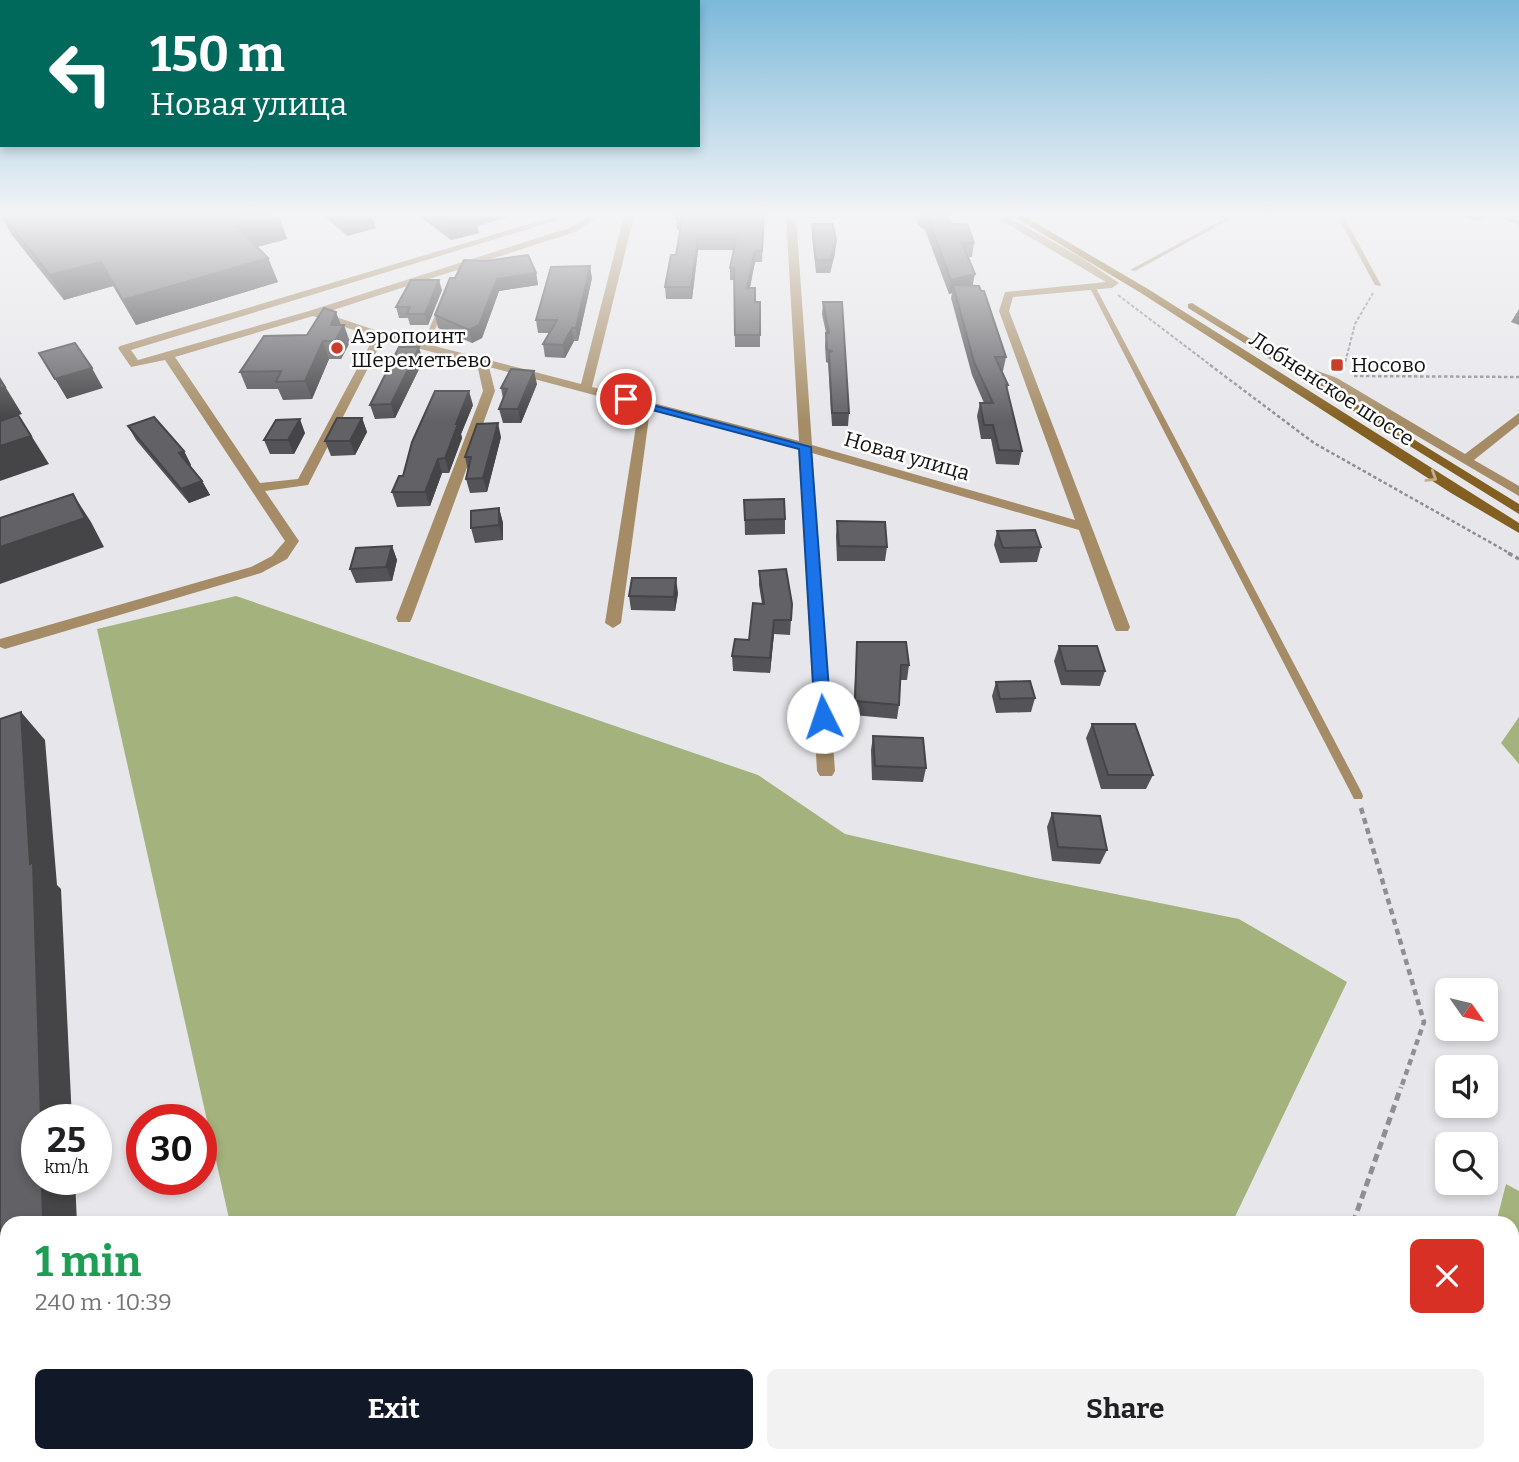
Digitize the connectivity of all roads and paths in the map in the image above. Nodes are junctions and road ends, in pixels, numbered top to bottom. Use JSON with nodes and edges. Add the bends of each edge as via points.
{"nodes":[{"id":1,"x":338,"y":284,"type":"edge"},
{"id":2,"x":403,"y":284,"type":"edge"},
{"id":3,"x":612,"y":284,"type":"edge"},
{"id":4,"x":795,"y":284,"type":"edge"},
{"id":5,"x":1112,"y":284,"type":"edge"},
{"id":6,"x":1132,"y":284,"type":"edge"},
{"id":7,"x":1378,"y":285,"type":"edge"},
{"id":8,"x":1109,"y":287,"type":"junction"},
{"id":9,"x":1093,"y":288,"type":"junction"},
{"id":10,"x":1178,"y":298,"type":"dead end"},
{"id":11,"x":443,"y":301,"type":"edge"},
{"id":12,"x":313,"y":313,"type":"junction"},
{"id":13,"x":380,"y":335,"type":"junction"},
{"id":14,"x":425,"y":346,"type":"junction"},
{"id":15,"x":168,"y":355,"type":"junction"},
{"id":16,"x":1278,"y":360,"type":"junction"},
{"id":17,"x":482,"y":361,"type":"junction"},
{"id":18,"x":1342,"y":375,"type":"dead end"},
{"id":19,"x":1352,"y":376,"type":"dead end"},
{"id":20,"x":1519,"y":377,"type":"edge"},
{"id":21,"x":586,"y":388,"type":"junction"},
{"id":22,"x":645,"y":405,"type":"junction"},
{"id":23,"x":1519,"y":417,"type":"edge"},
{"id":24,"x":1301,"y":428,"type":"dead end"},
{"id":25,"x":1296,"y":429,"type":"junction"},
{"id":26,"x":805,"y":447,"type":"junction"},
{"id":27,"x":1465,"y":460,"type":"junction"},
{"id":28,"x":257,"y":488,"type":"junction"},
{"id":29,"x":1519,"y":492,"type":"edge"},
{"id":30,"x":1519,"y":510,"type":"edge"},
{"id":31,"x":1086,"y":527,"type":"junction"},
{"id":32,"x":1519,"y":529,"type":"edge"},
{"id":33,"x":1519,"y":559,"type":"edge"},
{"id":34,"x":404,"y":618,"type":"dead end"},
{"id":35,"x":613,"y":623,"type":"dead end"},
{"id":36,"x":1122,"y":627,"type":"dead end"},
{"id":37,"x":5,"y":643,"type":"dead end"},
{"id":38,"x":826,"y":771,"type":"dead end"},
{"id":39,"x":1358,"y":796,"type":"joint"},
{"id":40,"x":1355,"y":1216,"type":"edge"}],
"edges":[{"from":1,"to":15,"type":"street","via":[[124,348],[135,365]]},
{"from":2,"to":12,"type":"street"},
{"from":3,"to":21,"type":"street"},
{"from":4,"to":26,"type":"street"},
{"from":5,"to":8,"type":"street"},
{"from":6,"to":32,"type":"main road","name":"Лобненское шоссе","one_way":true},
{"from":7,"to":18,"type":"path","via":[[1355,324]]},
{"from":8,"to":9,"type":"street"},
{"from":8,"to":25,"type":"path"},
{"from":9,"to":31,"type":"street","via":[[1009,293],[1004,311]]},
{"from":9,"to":39,"type":"lane"},
{"from":10,"to":16,"type":"main road","name":"Лобненское шоссе"},
{"from":11,"to":14,"type":"lane"},
{"from":12,"to":13,"type":"street","name":"Новая улица"},
{"from":12,"to":15,"type":"street"},
{"from":13,"to":14,"type":"street","name":"Новая улица"},
{"from":13,"to":28,"type":"street","via":[[303,482]]},
{"from":14,"to":17,"type":"street","name":"Новая улица"},
{"from":15,"to":28,"type":"street"},
{"from":16,"to":27,"type":"street","via":[[1333,381]]},
{"from":16,"to":30,"type":"main road","name":"Лобненское шоссе"},
{"from":17,"to":21,"type":"street","name":"Новая улица"},
{"from":17,"to":34,"type":"street","via":[[489,391]]},
{"from":19,"to":20,"type":"path"},
{"from":21,"to":22,"type":"street","name":"Новая улица"},
{"from":22,"to":26,"type":"street","name":"Новая улица"},
{"from":22,"to":35,"type":"street"},
{"from":23,"to":27,"type":"street"},
{"from":24,"to":25,"type":"path"},
{"from":25,"to":33,"type":"path"},
{"from":26,"to":31,"type":"street","name":"Новая улица"},
{"from":26,"to":38,"type":"street"},
{"from":27,"to":29,"type":"street"},
{"from":28,"to":37,"type":"street","via":[[292,541],[276,561]]},
{"from":31,"to":36,"type":"street"},
{"from":39,"to":40,"type":"path","via":[[1424,1021]]}]}
